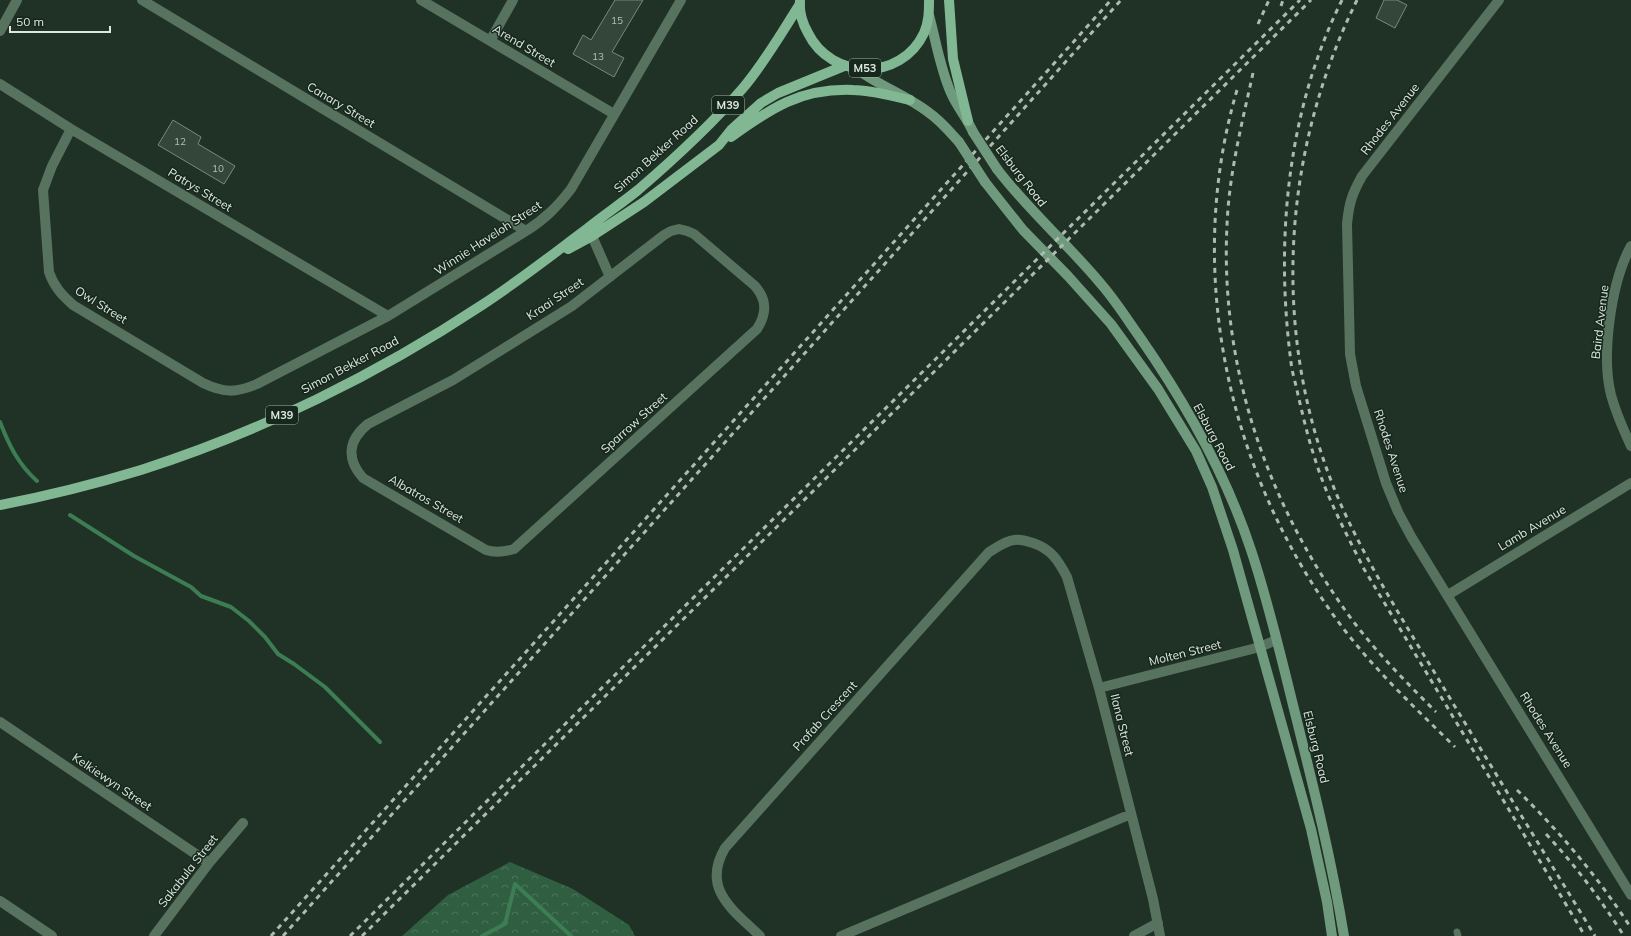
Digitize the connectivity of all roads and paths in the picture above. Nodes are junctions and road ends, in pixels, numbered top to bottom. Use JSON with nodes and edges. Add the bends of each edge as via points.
{"nodes":[{"id":1,"x":17,"y":0,"type":"edge"},
{"id":2,"x":142,"y":0,"type":"edge"},
{"id":3,"x":421,"y":0,"type":"edge"},
{"id":4,"x":513,"y":0,"type":"edge"},
{"id":5,"x":681,"y":0,"type":"edge"},
{"id":6,"x":929,"y":0,"type":"edge"},
{"id":7,"x":949,"y":0,"type":"edge"},
{"id":8,"x":1499,"y":0,"type":"edge"},
{"id":9,"x":800,"y":2,"type":"edge"},
{"id":10,"x":929,"y":15,"type":"junction"},
{"id":11,"x":0,"y":31,"type":"edge"},
{"id":12,"x":490,"y":40,"type":"junction"},
{"id":13,"x":844,"y":66,"type":"junction"},
{"id":14,"x":857,"y":69,"type":"junction"},
{"id":15,"x":0,"y":84,"type":"edge"},
{"id":16,"x":910,"y":100,"type":"junction"},
{"id":17,"x":614,"y":114,"type":"junction"},
{"id":18,"x":968,"y":121,"type":"junction"},
{"id":19,"x":71,"y":129,"type":"junction"},
{"id":20,"x":719,"y":145,"type":"junction"},
{"id":21,"x":526,"y":231,"type":"junction"},
{"id":22,"x":591,"y":231,"type":"junction"},
{"id":23,"x":1631,"y":246,"type":"edge"},
{"id":24,"x":610,"y":277,"type":"junction"},
{"id":25,"x":765,"y":302,"type":"joint"},
{"id":26,"x":388,"y":316,"type":"junction"},
{"id":27,"x":216,"y":389,"type":"joint"},
{"id":28,"x":1631,"y":446,"type":"edge"},
{"id":29,"x":351,"y":449,"type":"joint"},
{"id":30,"x":1631,"y":483,"type":"edge"},
{"id":31,"x":0,"y":505,"type":"edge"},
{"id":32,"x":1027,"y":541,"type":"joint"},
{"id":33,"x":505,"y":552,"type":"joint"},
{"id":34,"x":1448,"y":595,"type":"junction"},
{"id":35,"x":1276,"y":640,"type":"junction"},
{"id":36,"x":1260,"y":647,"type":"junction"},
{"id":37,"x":1099,"y":688,"type":"junction"},
{"id":38,"x":0,"y":722,"type":"edge"},
{"id":39,"x":1131,"y":814,"type":"junction"},
{"id":40,"x":243,"y":823,"type":"dead end"},
{"id":41,"x":208,"y":863,"type":"junction"},
{"id":42,"x":1631,"y":895,"type":"edge"},
{"id":43,"x":0,"y":901,"type":"edge"},
{"id":44,"x":1158,"y":923,"type":"junction"},
{"id":45,"x":52,"y":936,"type":"edge"},
{"id":46,"x":154,"y":936,"type":"edge"},
{"id":47,"x":760,"y":936,"type":"edge"},
{"id":48,"x":841,"y":936,"type":"edge"},
{"id":49,"x":1134,"y":936,"type":"edge"},
{"id":50,"x":1160,"y":936,"type":"edge"},
{"id":51,"x":1332,"y":936,"type":"edge"},
{"id":52,"x":1344,"y":936,"type":"edge"}],
"edges":[{"from":1,"to":11,"type":"street"},
{"from":2,"to":21,"type":"street","name":"Canary Street"},
{"from":3,"to":12,"type":"street","name":"Arend Street"},
{"from":4,"to":12,"type":"street"},
{"from":5,"to":17,"type":"street","name":"Winnie Haveloh Street"},
{"from":6,"to":10,"type":"main road","number":"M53"},
{"from":7,"to":18,"type":"main road","via":[[953,59]]},
{"from":8,"to":34,"type":"street","name":"Rhodes Avenue","via":[[1362,176],[1349,205],[1350,354],[1356,386],[1386,483],[1398,512]]},
{"from":9,"to":13,"type":"main road","number":"M53","via":[[803,24],[812,42],[826,56]]},
{"from":9,"to":22,"type":"main road","name":"Simon Bekker Road","number":"M39","via":[[759,67],[715,119]]},
{"from":10,"to":14,"type":"main road","number":"M53","via":[[924,33],[913,49],[898,61],[880,68]]},
{"from":10,"to":18,"type":"main road","name":"Elsburg Road","number":"M53","via":[[941,68],[958,110]]},
{"from":12,"to":17,"type":"street","name":"Arend Street"},
{"from":13,"to":14,"type":"main road","number":"M53"},
{"from":13,"to":20,"type":"main road","name":"Simon Bekker Road","number":"M39","via":[[778,93],[761,103],[731,130]]},
{"from":14,"to":16,"type":"main road","name":"Elsburg Road","number":"M53"},
{"from":15,"to":19,"type":"street","name":"Patrys Street"},
{"from":16,"to":20,"type":"main road","via":[[854,90],[818,92],[767,111]]},
{"from":16,"to":36,"type":"main road","name":"Elsburg Road","number":"M53","bridge":true,"via":[[928,111],[959,142],[985,182],[1022,230],[1068,276],[1110,324],[1158,389],[1196,451],[1212,487]]},
{"from":17,"to":21,"type":"street","name":"Winnie Haveloh Street","via":[[571,189],[557,207]]},
{"from":18,"to":35,"type":"main road","name":"Elsburg Road","number":"M53","bridge":true,"via":[[997,169],[1030,209],[1101,284],[1140,336],[1169,382],[1206,446],[1237,514],[1251,550]]},
{"from":19,"to":26,"type":"street","name":"Patrys Street"},
{"from":19,"to":27,"type":"street","name":"Owl Street","via":[[43,190],[49,272],[53,283],[61,295],[73,305]]},
{"from":20,"to":22,"type":"main road","name":"Simon Bekker Road","number":"M39","via":[[644,202]]},
{"from":21,"to":26,"type":"street","name":"Winnie Haveloh Street"},
{"from":22,"to":24,"type":"street"},
{"from":22,"to":31,"type":"main road","name":"Simon Bekker Road","number":"M39","via":[[481,306],[411,348],[351,382],[283,415],[141,470]]},
{"from":23,"to":28,"type":"street","name":"Baird Avenue","via":[[1616,285],[1607,361],[1611,395],[1618,419]]},
{"from":24,"to":25,"type":"street","name":"Kraai Street","via":[[671,231],[687,230],[755,286]]},
{"from":24,"to":29,"type":"street","name":"Kraai Street","via":[[572,306],[453,380],[368,424],[359,430]]},
{"from":25,"to":33,"type":"street","name":"Sparrow Street","via":[[765,312],[757,329],[522,543]]},
{"from":26,"to":27,"type":"street","name":"Winnie Haveloh Street","via":[[244,390]]},
{"from":29,"to":33,"type":"street","name":"Albatros Street","via":[[356,470],[363,478],[486,550]]},
{"from":30,"to":34,"type":"street","name":"Lamb Avenue"},
{"from":32,"to":37,"type":"street","name":"Ilana Street","via":[[1052,553],[1067,577]]},
{"from":32,"to":47,"type":"street","name":"Profab Crescent","via":[[1014,540],[989,552],[725,848],[718,860],[716,874],[719,890],[726,902]]},
{"from":34,"to":42,"type":"street","name":"Rhodes Avenue"},
{"from":35,"to":36,"type":"street","name":"Molten Street"},
{"from":35,"to":52,"type":"main road","name":"Elsburg Road","number":"M53","via":[[1322,826]]},
{"from":36,"to":37,"type":"street","name":"Molten Street"},
{"from":36,"to":51,"type":"main road","name":"Elsburg Road","number":"M53","via":[[1311,829]]},
{"from":37,"to":39,"type":"street","name":"Ilana Street"},
{"from":38,"to":41,"type":"street","name":"Kelkiewyn Street"},
{"from":39,"to":44,"type":"street","name":"Ilana Street"},
{"from":39,"to":48,"type":"street"},
{"from":40,"to":41,"type":"street","name":"Sakabula Street"},
{"from":41,"to":46,"type":"street","name":"Sakabula Street"},
{"from":43,"to":45,"type":"street"},
{"from":44,"to":49,"type":"street"},
{"from":44,"to":50,"type":"street","name":"Ilana Street"}]}
